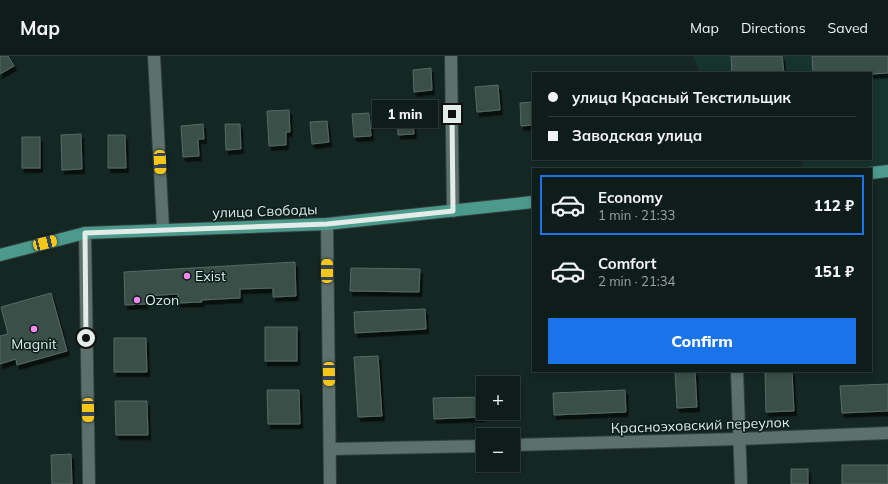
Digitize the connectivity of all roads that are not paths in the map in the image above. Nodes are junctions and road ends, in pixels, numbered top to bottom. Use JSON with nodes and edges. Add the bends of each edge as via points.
{"nodes":[{"id":1,"x":154,"y":56,"type":"edge"},
{"id":2,"x":451,"y":56,"type":"edge"},
{"id":3,"x":888,"y":171,"type":"edge"},
{"id":4,"x":872,"y":172,"type":"edge"},
{"id":5,"x":532,"y":202,"type":"edge"},
{"id":6,"x":453,"y":211,"type":"junction"},
{"id":7,"x":327,"y":224,"type":"junction"},
{"id":8,"x":163,"y":229,"type":"junction"},
{"id":9,"x":85,"y":233,"type":"junction"},
{"id":10,"x":0,"y":255,"type":"edge"},
{"id":11,"x":737,"y":372,"type":"edge"},
{"id":12,"x":888,"y":433,"type":"edge"},
{"id":13,"x":739,"y":439,"type":"junction"},
{"id":14,"x":520,"y":445,"type":"edge"},
{"id":15,"x":476,"y":446,"type":"edge"},
{"id":16,"x":330,"y":449,"type":"junction"},
{"id":17,"x":89,"y":484,"type":"edge"},
{"id":18,"x":330,"y":484,"type":"edge"},
{"id":19,"x":741,"y":484,"type":"edge"}],
"edges":[{"from":1,"to":8,"type":"street"},
{"from":2,"to":6,"type":"street"},
{"from":3,"to":4,"type":"main road"},
{"from":5,"to":6,"type":"main road","name":"улица Свободы"},
{"from":6,"to":7,"type":"main road","name":"улица Свободы"},
{"from":7,"to":8,"type":"main road","name":"улица Свободы"},
{"from":7,"to":16,"type":"street"},
{"from":8,"to":9,"type":"main road","name":"улица Свободы"},
{"from":9,"to":10,"type":"main road","name":"улица Свободы"},
{"from":9,"to":17,"type":"street"},
{"from":11,"to":13,"type":"street"},
{"from":12,"to":13,"type":"street","name":"Красноэховский переулок"},
{"from":13,"to":14,"type":"street","name":"Красноэховский переулок"},
{"from":13,"to":19,"type":"street"},
{"from":15,"to":16,"type":"street"},
{"from":16,"to":18,"type":"street"}]}
